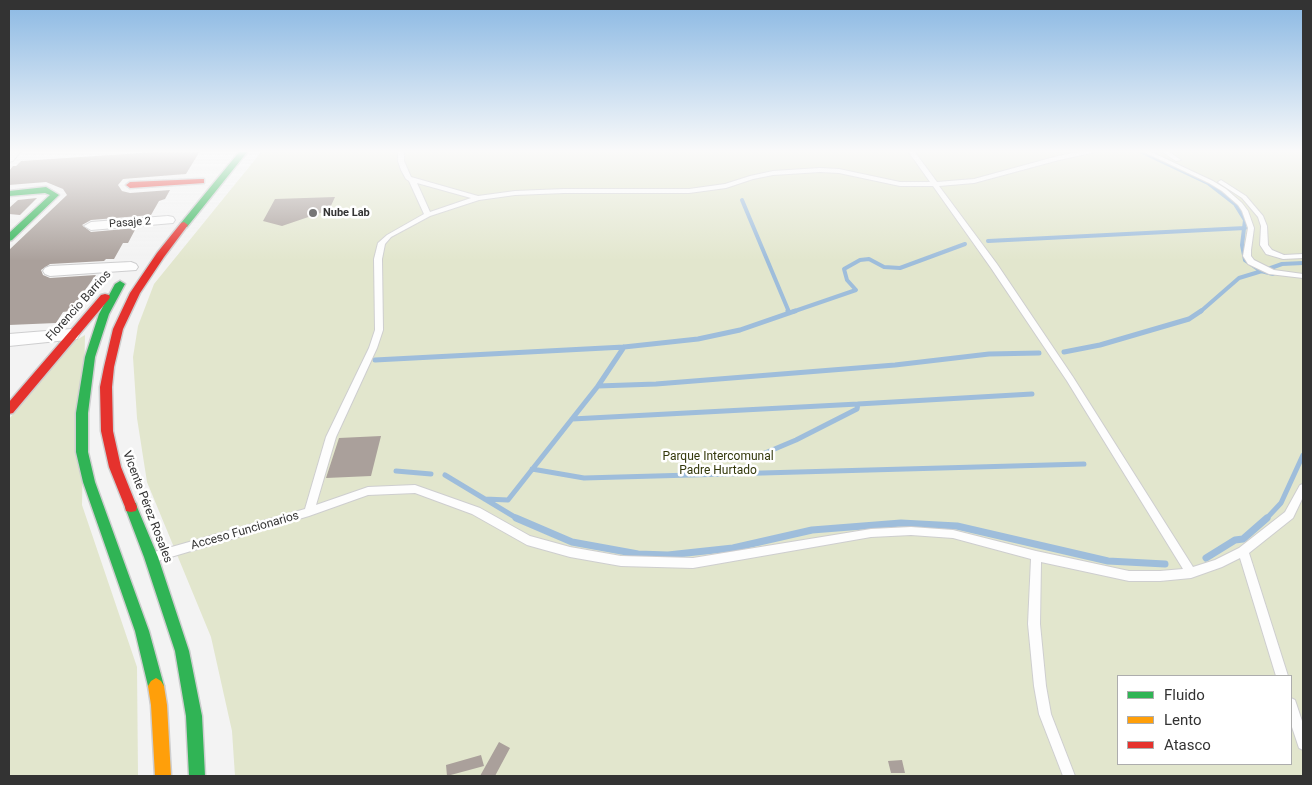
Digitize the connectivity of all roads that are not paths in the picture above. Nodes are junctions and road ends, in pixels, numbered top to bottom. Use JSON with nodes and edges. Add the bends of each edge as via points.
{"nodes":[{"id":1,"x":195,"y":188,"type":"edge"},
{"id":2,"x":214,"y":188,"type":"edge"},
{"id":3,"x":416,"y":188,"type":"edge"},
{"id":4,"x":440,"y":188,"type":"edge"},
{"id":5,"x":716,"y":188,"type":"edge"},
{"id":6,"x":937,"y":188,"type":"edge"},
{"id":7,"x":1220,"y":188,"type":"edge"},
{"id":8,"x":1231,"y":188,"type":"edge"},
{"id":9,"x":9,"y":193,"type":"edge"},
{"id":10,"x":190,"y":194,"type":"dead end"},
{"id":11,"x":478,"y":198,"type":"junction"},
{"id":12,"x":428,"y":215,"type":"junction"},
{"id":13,"x":171,"y":217,"type":"joint"},
{"id":14,"x":91,"y":226,"type":"dead end"},
{"id":15,"x":155,"y":236,"type":"dead end"},
{"id":16,"x":9,"y":238,"type":"edge"},
{"id":17,"x":1303,"y":256,"type":"edge"},
{"id":18,"x":134,"y":263,"type":"joint"},
{"id":19,"x":50,"y":271,"type":"dead end"},
{"id":20,"x":1303,"y":276,"type":"edge"},
{"id":21,"x":120,"y":284,"type":"junction"},
{"id":22,"x":71,"y":335,"type":"junction"},
{"id":23,"x":9,"y":340,"type":"edge"},
{"id":24,"x":9,"y":410,"type":"edge"},
{"id":25,"x":1303,"y":488,"type":"edge"},
{"id":26,"x":309,"y":512,"type":"junction"},
{"id":27,"x":1243,"y":551,"type":"junction"},
{"id":28,"x":1036,"y":556,"type":"junction"},
{"id":29,"x":151,"y":557,"type":"junction"},
{"id":30,"x":1191,"y":573,"type":"junction"},
{"id":31,"x":1282,"y":675,"type":"edge"},
{"id":32,"x":1292,"y":707,"type":"edge"},
{"id":33,"x":1303,"y":744,"type":"edge"},
{"id":34,"x":163,"y":776,"type":"edge"},
{"id":35,"x":197,"y":776,"type":"edge"},
{"id":36,"x":1069,"y":776,"type":"edge"}],
"edges":[{"from":1,"to":10,"type":"main road"},
{"from":2,"to":29,"type":"main road","name":"Vicente Pérez Rosales","via":[[160,255],[135,293],[118,329],[109,367],[107,431],[115,468]]},
{"from":3,"to":12,"type":"lane"},
{"from":4,"to":11,"type":"lane"},
{"from":5,"to":11,"type":"lane","via":[[564,191]]},
{"from":6,"to":30,"type":"lane","via":[[1070,379]]},
{"from":7,"to":20,"type":"lane","via":[[1246,211],[1251,228],[1247,256],[1251,262],[1272,272]]},
{"from":8,"to":17,"type":"lane","via":[[1244,197],[1261,217],[1264,245],[1269,252],[1283,257]]},
{"from":9,"to":16,"type":"main road","via":[[46,190],[55,195]]},
{"from":11,"to":12,"type":"lane"},
{"from":12,"to":26,"type":"lane","via":[[382,243],[378,259],[379,330],[331,437]]},
{"from":13,"to":14,"type":"street","name":"Pasaje 2"},
{"from":13,"to":15,"type":"main road"},
{"from":18,"to":19,"type":"street"},
{"from":18,"to":21,"type":"main road","name":"Florencio Barrios"},
{"from":21,"to":22,"type":"main road","name":"Florencio Barrios"},
{"from":21,"to":34,"type":"main road","via":[[104,314],[90,357],[82,413],[82,452],[88,482],[152,666],[159,705]]},
{"from":22,"to":23,"type":"street"},
{"from":22,"to":24,"type":"main road","name":"Florencio Barrios"},
{"from":25,"to":27,"type":"lane","name":"Acceso Funcionarios","via":[[1288,515]]},
{"from":26,"to":28,"type":"lane","name":"Acceso Funcionarios","via":[[368,491],[415,489],[476,511],[527,540],[570,552],[652,563],[693,563],[862,534],[910,532],[953,534]]},
{"from":26,"to":29,"type":"lane","name":"Acceso Funcionarios"},
{"from":27,"to":30,"type":"lane","name":"Acceso Funcionarios"},
{"from":27,"to":31,"type":"lane"},
{"from":28,"to":30,"type":"lane","name":"Acceso Funcionarios","via":[[1129,576]]},
{"from":28,"to":36,"type":"lane","via":[[1034,624],[1040,686],[1045,714]]},
{"from":29,"to":35,"type":"main road","name":"Vicente Pérez Rosales","via":[[178,634],[189,682]]},
{"from":32,"to":33,"type":"lane"}]}
